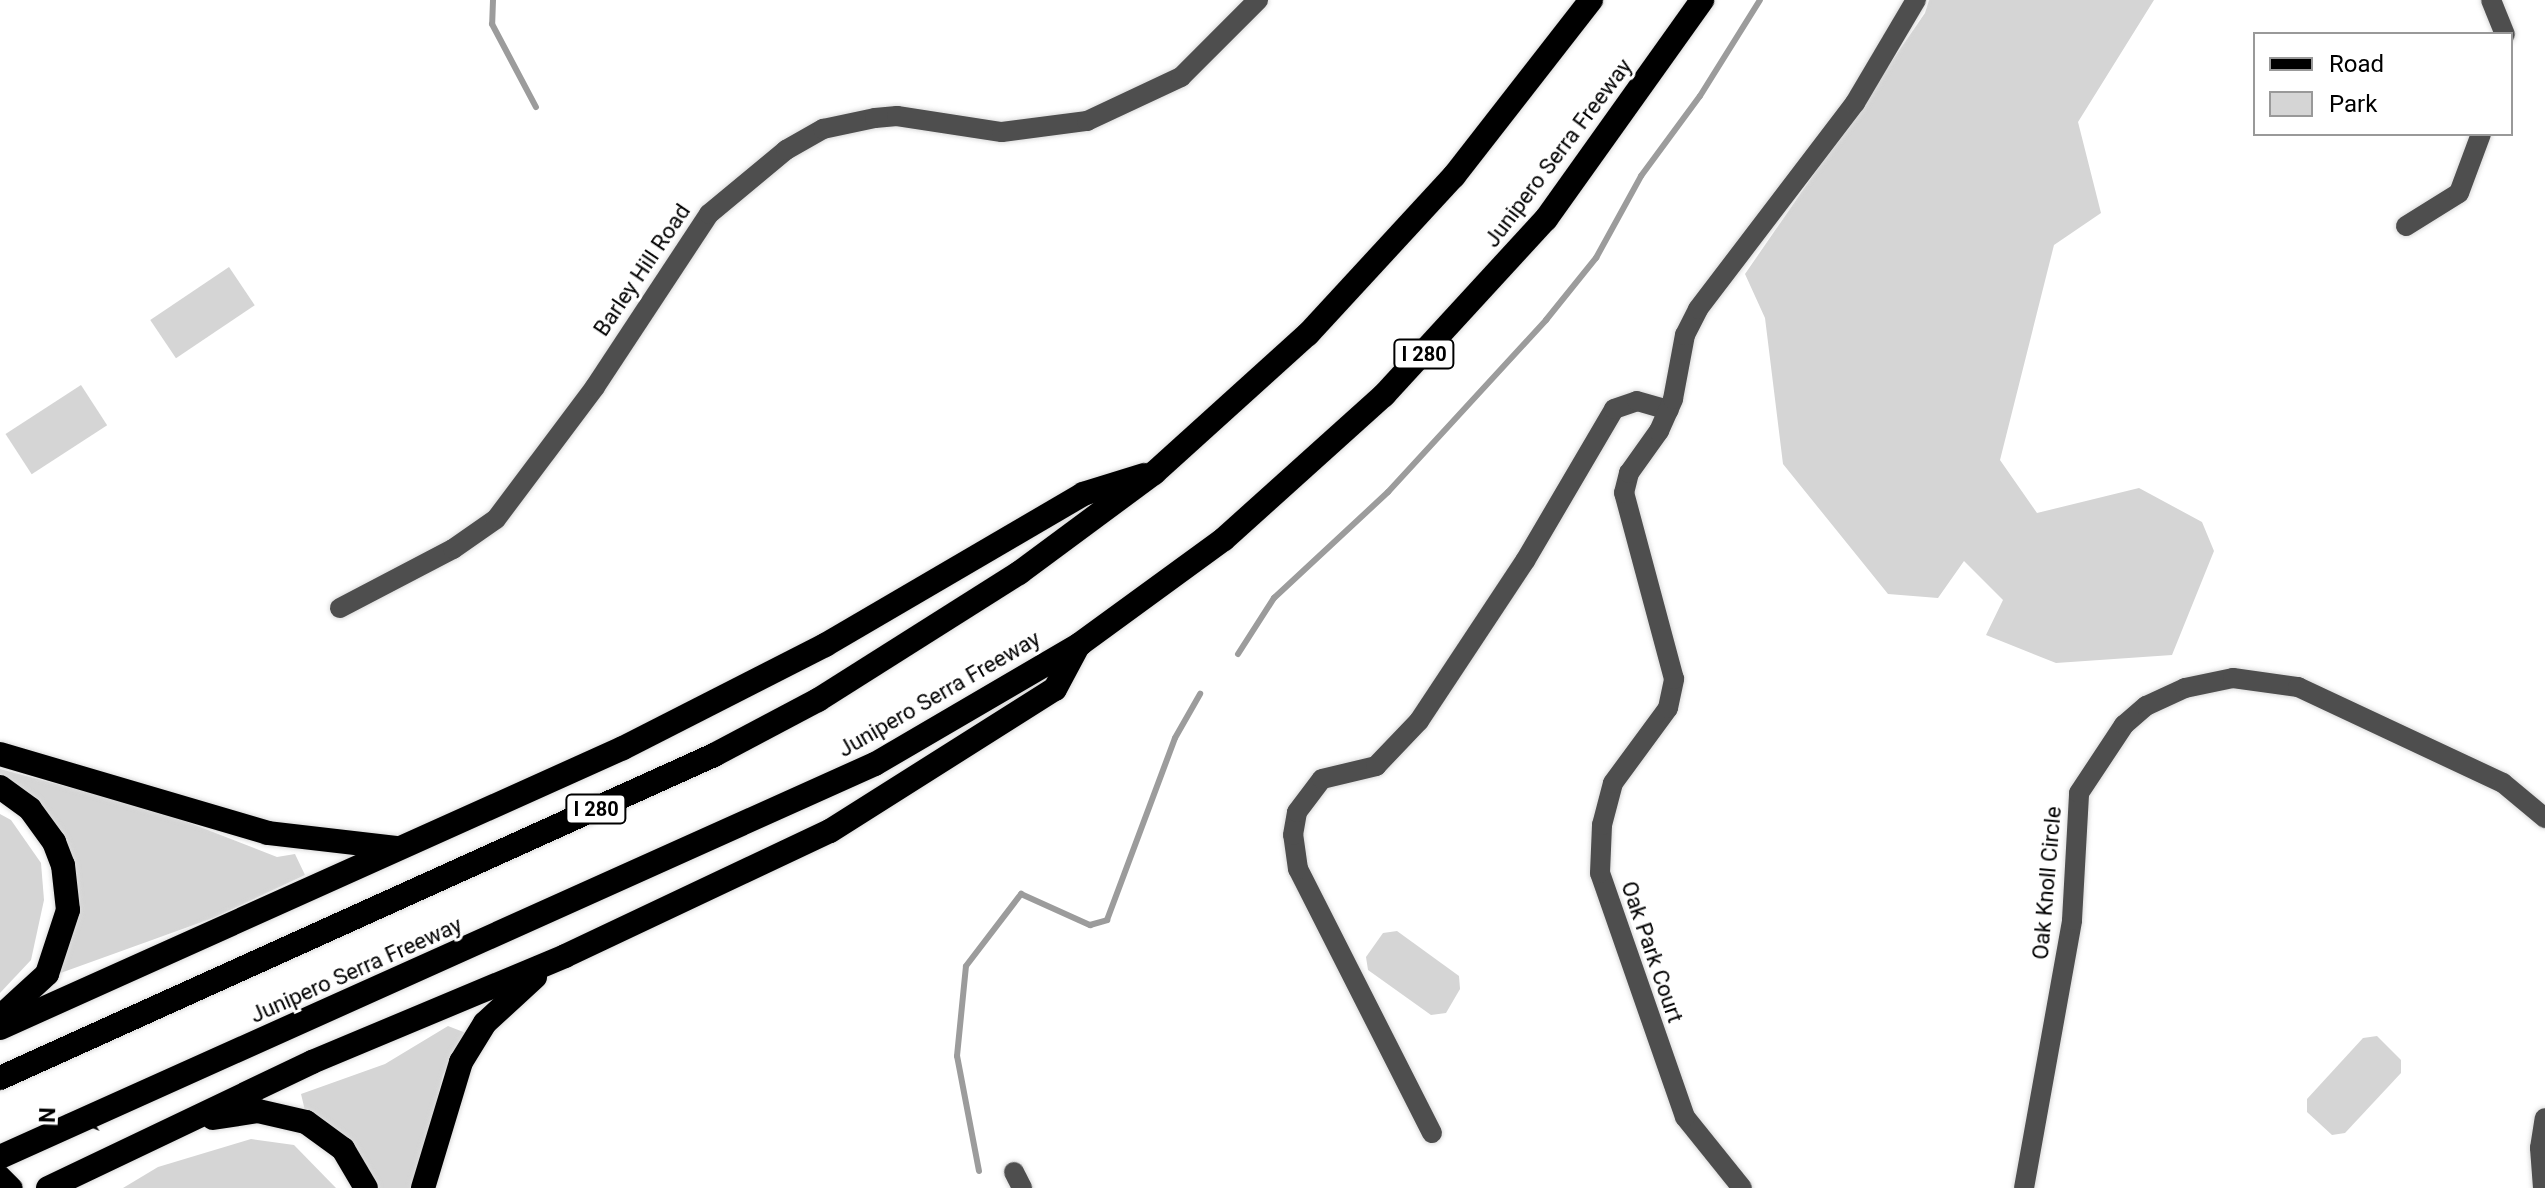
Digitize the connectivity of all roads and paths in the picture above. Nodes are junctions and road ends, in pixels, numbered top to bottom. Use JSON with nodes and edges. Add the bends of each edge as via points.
{"nodes":[{"id":1,"x":1258,"y":0,"type":"edge"},
{"id":2,"x":1591,"y":0,"type":"edge"},
{"id":3,"x":1702,"y":0,"type":"edge"},
{"id":4,"x":1916,"y":0,"type":"edge"},
{"id":5,"x":2491,"y":0,"type":"edge"},
{"id":6,"x":2504,"y":32,"type":"edge"},
{"id":7,"x":2480,"y":136,"type":"edge"},
{"id":8,"x":2406,"y":226,"type":"dead end"},
{"id":9,"x":1669,"y":410,"type":"junction"},
{"id":10,"x":1154,"y":473,"type":"junction"},
{"id":11,"x":340,"y":608,"type":"dead end"},
{"id":12,"x":1080,"y":644,"type":"junction"},
{"id":13,"x":0,"y":754,"type":"edge"},
{"id":14,"x":0,"y":787,"type":"edge"},
{"id":15,"x":2545,"y":818,"type":"edge"},
{"id":16,"x":399,"y":849,"type":"junction"},
{"id":17,"x":565,"y":956,"type":"junction"},
{"id":18,"x":0,"y":1017,"type":"edge"},
{"id":19,"x":0,"y":1028,"type":"edge"},
{"id":20,"x":0,"y":1078,"type":"edge"},
{"id":21,"x":2545,"y":1118,"type":"edge"},
{"id":22,"x":1432,"y":1133,"type":"dead end"},
{"id":23,"x":136,"y":1146,"type":"junction"},
{"id":24,"x":0,"y":1157,"type":"edge"},
{"id":25,"x":0,"y":1175,"type":"edge"},
{"id":26,"x":58,"y":1184,"type":"edge"},
{"id":27,"x":13,"y":1188,"type":"edge"},
{"id":28,"x":366,"y":1188,"type":"edge"},
{"id":29,"x":423,"y":1188,"type":"edge"},
{"id":30,"x":1742,"y":1188,"type":"edge"},
{"id":31,"x":2024,"y":1188,"type":"edge"},
{"id":32,"x":2543,"y":1188,"type":"edge"}],
"edges":[{"from":1,"to":11,"type":"street","name":"Barley Hill Road","via":[[1181,77],[1087,121],[1002,132],[897,116],[875,118],[823,129],[786,150],[709,214],[595,387],[496,519],[453,549]]},
{"from":2,"to":10,"type":"highway","number":"I 280","via":[[1454,176],[1308,334]]},
{"from":3,"to":12,"type":"highway","name":"Junipero Serra Freeway","number":"I 280","via":[[1546,219],[1384,395],[1224,539]]},
{"from":4,"to":9,"type":"street","via":[[1855,103],[1698,309],[1685,335]]},
{"from":5,"to":6,"type":"street"},
{"from":7,"to":8,"type":"street","via":[[2459,193]]},
{"from":9,"to":22,"type":"street","via":[[1637,401],[1614,409],[1525,561],[1419,721],[1376,766],[1322,779],[1297,812],[1293,835],[1298,869]]},
{"from":9,"to":30,"type":"street","name":"Oak Park Court","via":[[1629,473],[1624,493],[1674,679],[1668,708],[1613,783],[1602,825],[1600,873],[1685,1117]]},
{"from":10,"to":16,"type":"highway","via":[[1083,494],[751,684]]},
{"from":10,"to":20,"type":"highway","number":"I 280","via":[[1110,509],[920,638],[714,755]]},
{"from":12,"to":17,"type":"highway","via":[[1055,689],[929,773],[830,831]]},
{"from":12,"to":24,"type":"highway","name":"Junipero Serra Freeway","number":"I 280","via":[[875,764]]},
{"from":13,"to":16,"type":"highway","via":[[268,833]]},
{"from":14,"to":18,"type":"highway","via":[[30,809],[54,842],[63,865],[68,910],[47,974]]},
{"from":15,"to":31,"type":"street","name":"Oak Knoll Circle","via":[[2503,783],[2298,687],[2233,678],[2185,688],[2146,706],[2124,725],[2079,793],[2072,920]]},
{"from":16,"to":19,"type":"highway"},
{"from":17,"to":23,"type":"highway","via":[[312,1062]]},
{"from":17,"to":29,"type":"highway","via":[[510,997],[472,1043],[453,1083]]},
{"from":21,"to":32,"type":"street","via":[[2540,1148]]},
{"from":23,"to":26,"type":"highway"},
{"from":23,"to":28,"type":"highway","via":[[233,1112],[283,1114],[326,1133],[343,1149]]},
{"from":25,"to":27,"type":"main road"}]}
